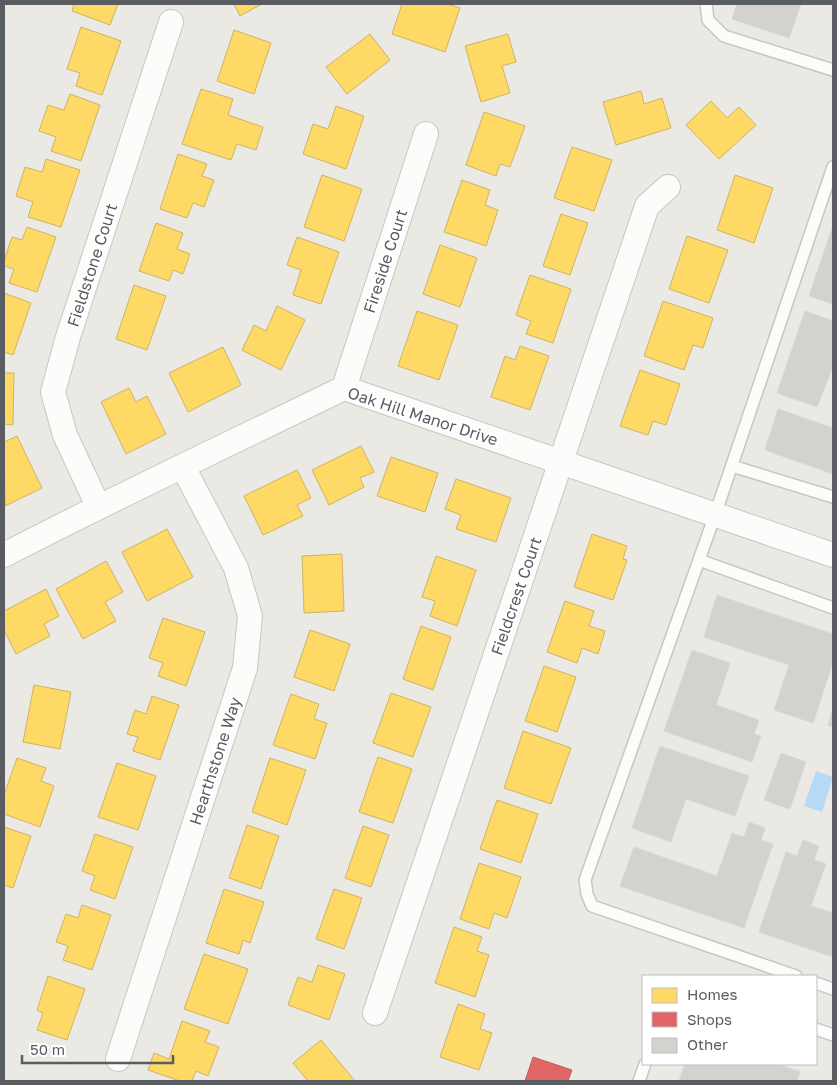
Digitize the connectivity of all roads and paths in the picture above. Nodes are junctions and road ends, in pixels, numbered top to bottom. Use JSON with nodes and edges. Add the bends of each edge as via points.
{"nodes":[{"id":1,"x":706,"y":4,"type":"edge"},
{"id":2,"x":171,"y":22,"type":"dead end"},
{"id":3,"x":833,"y":70,"type":"edge"},
{"id":4,"x":426,"y":134,"type":"dead end"},
{"id":5,"x":833,"y":167,"type":"edge"},
{"id":6,"x":668,"y":187,"type":"dead end"},
{"id":7,"x":344,"y":388,"type":"junction"},
{"id":8,"x":562,"y":462,"type":"junction"},
{"id":9,"x":732,"y":466,"type":"junction"},
{"id":10,"x":183,"y":467,"type":"junction"},
{"id":11,"x":833,"y":497,"type":"edge"},
{"id":12,"x":98,"y":506,"type":"junction"},
{"id":13,"x":715,"y":515,"type":"junction"},
{"id":14,"x":4,"y":555,"type":"edge"},
{"id":15,"x":833,"y":555,"type":"edge"},
{"id":16,"x":699,"y":560,"type":"junction"},
{"id":17,"x":833,"y":608,"type":"edge"},
{"id":18,"x":793,"y":975,"type":"edge"},
{"id":19,"x":817,"y":983,"type":"edge"},
{"id":20,"x":833,"y":989,"type":"edge"},
{"id":21,"x":375,"y":1013,"type":"dead end"},
{"id":22,"x":817,"y":1029,"type":"edge"},
{"id":23,"x":833,"y":1035,"type":"edge"},
{"id":24,"x":118,"y":1059,"type":"dead end"},
{"id":25,"x":645,"y":1065,"type":"edge"},
{"id":26,"x":639,"y":1081,"type":"edge"}],
"edges":[{"from":1,"to":3,"type":"lane","via":[[708,20],[724,36]]},
{"from":2,"to":12,"type":"street","name":"Fieldstone Court","via":[[68,337],[54,392],[65,435]]},
{"from":4,"to":7,"type":"street","name":"Fireside Court"},
{"from":5,"to":9,"type":"lane"},
{"from":6,"to":8,"type":"street","name":"Fieldcrest Court","via":[[647,206]]},
{"from":7,"to":8,"type":"street","name":"Oak Hill Manor Drive"},
{"from":7,"to":10,"type":"street","name":"Oak Hill Manor Drive"},
{"from":8,"to":13,"type":"street","name":"Oak Hill Manor Drive"},
{"from":8,"to":21,"type":"street","name":"Fieldcrest Court"},
{"from":9,"to":11,"type":"lane"},
{"from":9,"to":13,"type":"lane"},
{"from":10,"to":12,"type":"street","name":"Oak Hill Manor Drive"},
{"from":10,"to":24,"type":"street","name":"Hearthstone Way","via":[[236,568],[250,616],[245,668]]},
{"from":12,"to":14,"type":"street","name":"Oak Hill Manor Drive"},
{"from":13,"to":15,"type":"street","name":"Oak Hill Manor Drive"},
{"from":13,"to":16,"type":"lane"},
{"from":16,"to":17,"type":"lane"},
{"from":16,"to":18,"type":"lane","via":[[585,880],[587,894],[592,906]]},
{"from":19,"to":20,"type":"lane"},
{"from":22,"to":23,"type":"lane"},
{"from":25,"to":26,"type":"lane"}]}
